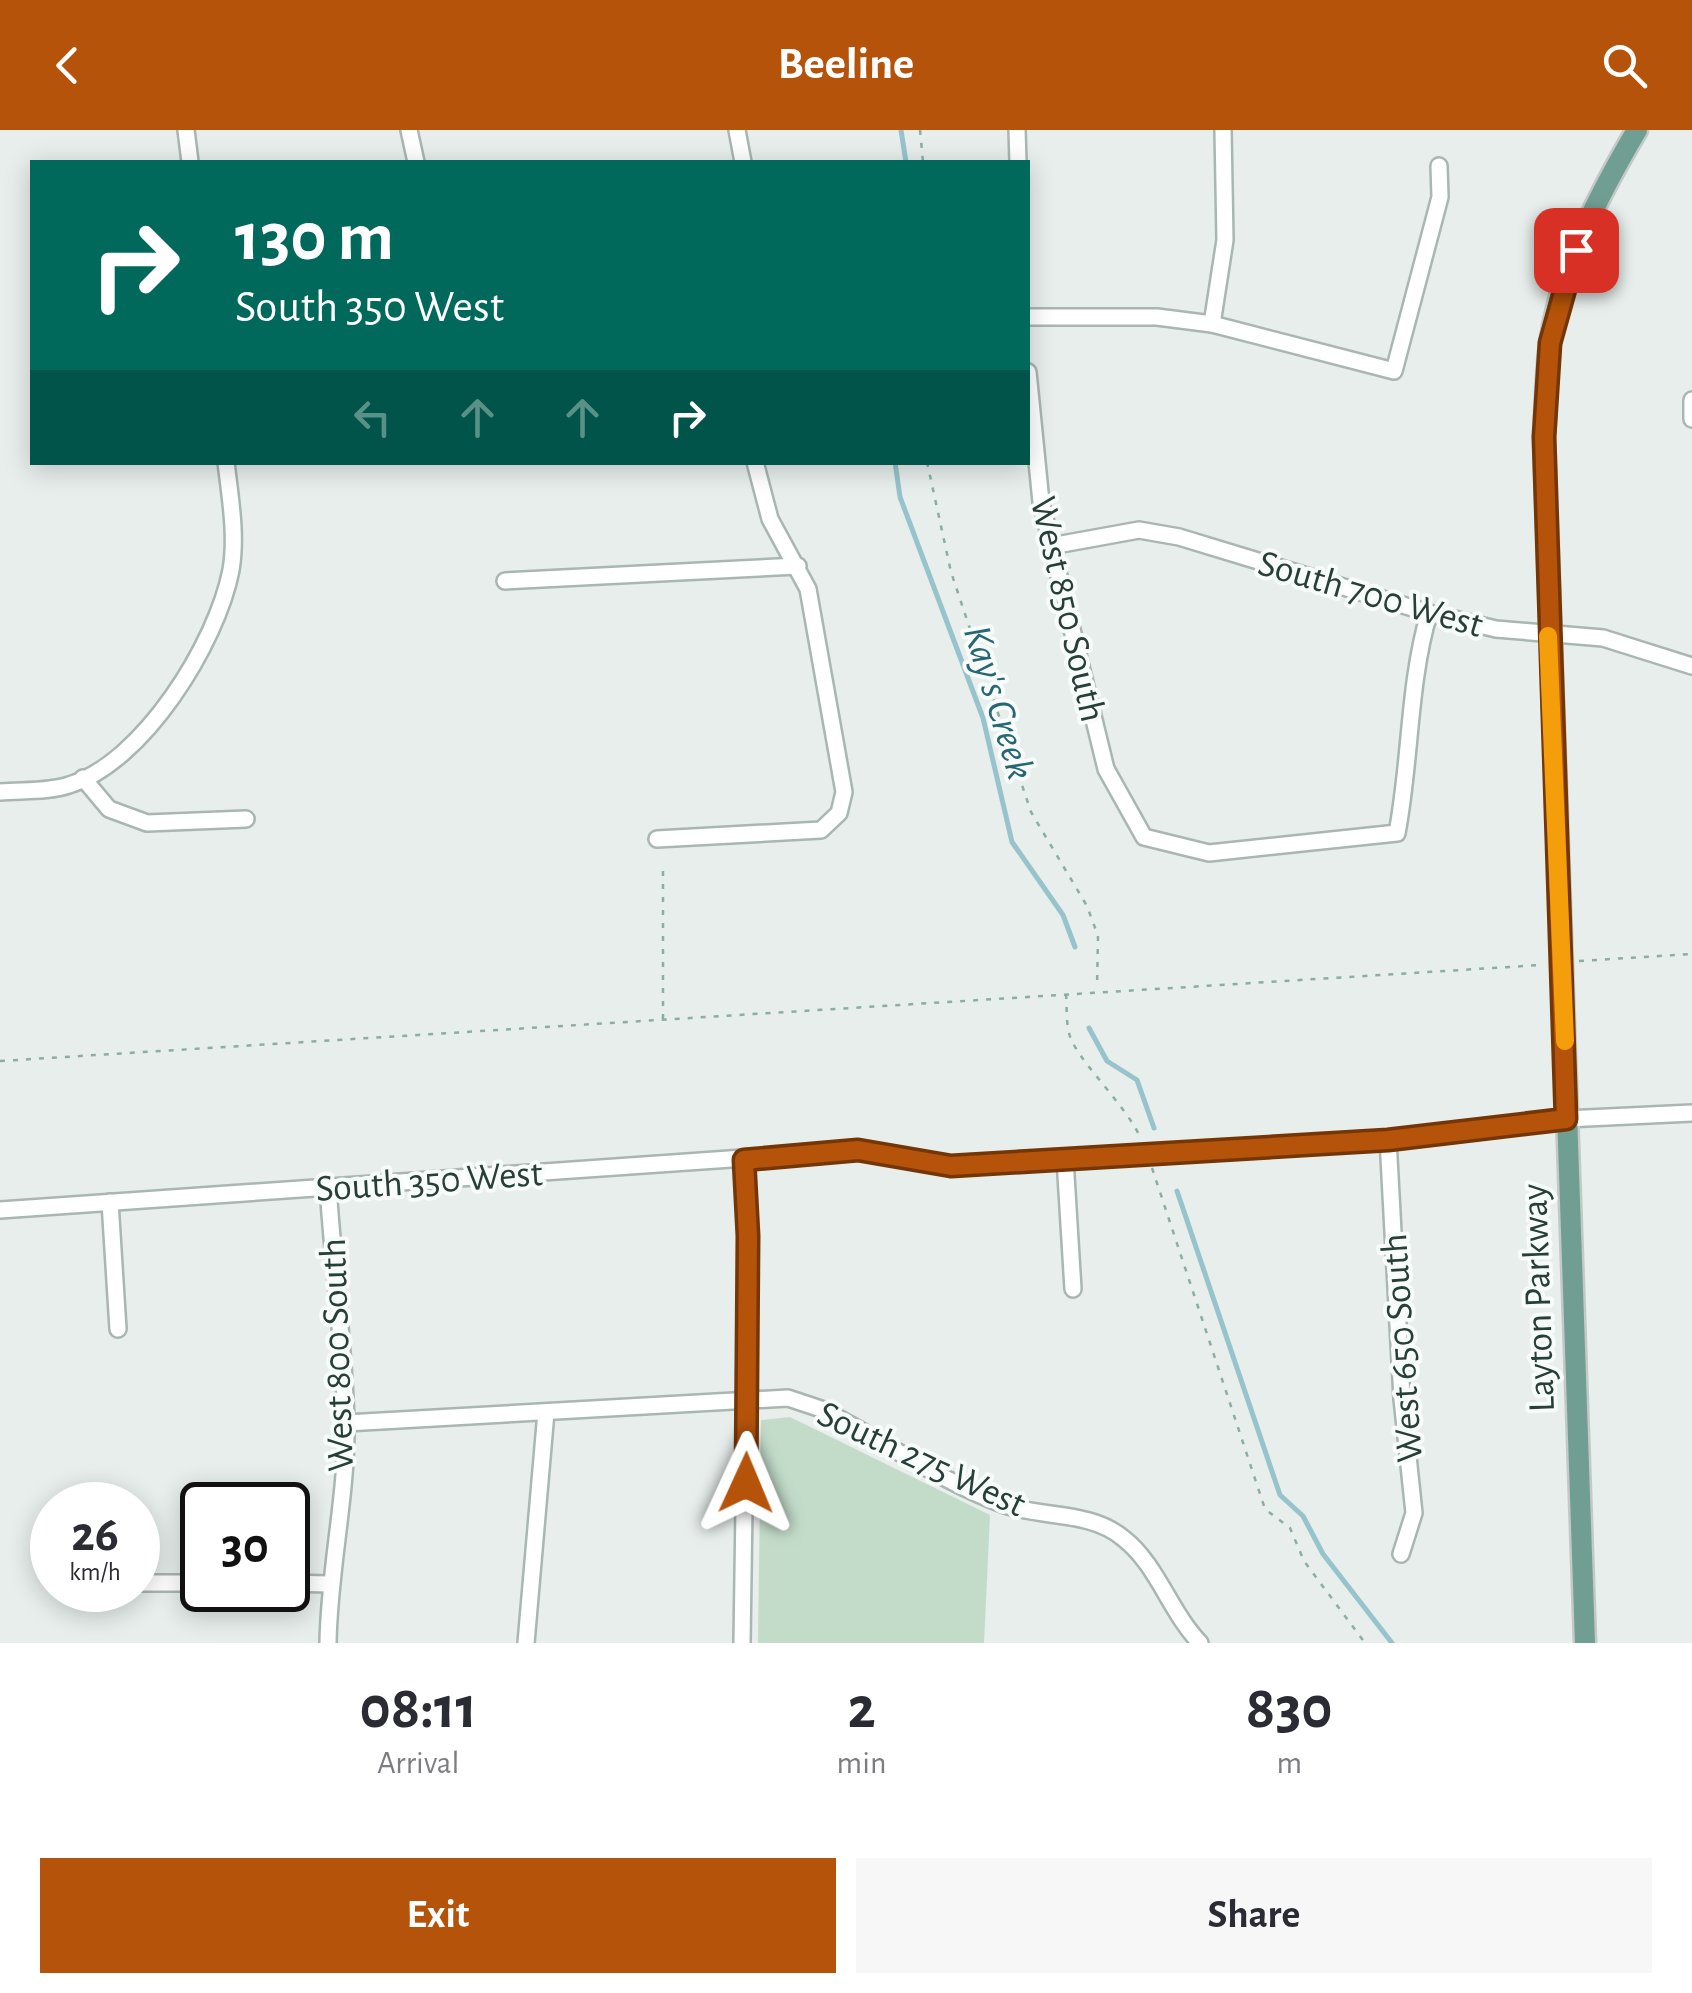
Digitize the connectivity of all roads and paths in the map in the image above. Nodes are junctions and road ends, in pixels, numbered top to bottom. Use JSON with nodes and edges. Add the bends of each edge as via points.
{"nodes":[{"id":1,"x":186,"y":130,"type":"edge"},
{"id":2,"x":409,"y":130,"type":"edge"},
{"id":3,"x":737,"y":130,"type":"edge"},
{"id":4,"x":920,"y":130,"type":"edge"},
{"id":5,"x":1016,"y":130,"type":"edge"},
{"id":6,"x":1223,"y":130,"type":"edge"},
{"id":7,"x":1637,"y":130,"type":"edge"},
{"id":8,"x":190,"y":160,"type":"edge"},
{"id":9,"x":416,"y":160,"type":"edge"},
{"id":10,"x":743,"y":160,"type":"edge"},
{"id":11,"x":923,"y":160,"type":"edge"},
{"id":12,"x":1018,"y":160,"type":"edge"},
{"id":13,"x":1439,"y":166,"type":"dead end"},
{"id":14,"x":1030,"y":317,"type":"edge"},
{"id":15,"x":1212,"y":324,"type":"junction"},
{"id":16,"x":1030,"y":392,"type":"edge"},
{"id":17,"x":1692,"y":400,"type":"edge"},
{"id":18,"x":1692,"y":419,"type":"edge"},
{"id":19,"x":226,"y":465,"type":"edge"},
{"id":20,"x":756,"y":465,"type":"edge"},
{"id":21,"x":927,"y":465,"type":"edge"},
{"id":22,"x":1051,"y":546,"type":"junction"},
{"id":23,"x":798,"y":566,"type":"junction"},
{"id":24,"x":505,"y":581,"type":"dead end"},
{"id":25,"x":1429,"y":613,"type":"junction"},
{"id":26,"x":1548,"y":634,"type":"junction"},
{"id":27,"x":1692,"y":666,"type":"edge"},
{"id":28,"x":83,"y":778,"type":"junction"},
{"id":29,"x":0,"y":792,"type":"edge"},
{"id":30,"x":246,"y":819,"type":"dead end"},
{"id":31,"x":657,"y":838,"type":"dead end"},
{"id":32,"x":664,"y":868,"type":"dead end"},
{"id":33,"x":1692,"y":954,"type":"edge"},
{"id":34,"x":1584,"y":961,"type":"dead end"},
{"id":35,"x":1530,"y":966,"type":"dead end"},
{"id":36,"x":1097,"y":990,"type":"junction"},
{"id":37,"x":1066,"y":993,"type":"junction"},
{"id":38,"x":663,"y":1020,"type":"junction"},
{"id":39,"x":0,"y":1062,"type":"edge"},
{"id":40,"x":1692,"y":1113,"type":"edge"},
{"id":41,"x":1566,"y":1119,"type":"junction"},
{"id":42,"x":1142,"y":1140,"type":"dead end"},
{"id":43,"x":1388,"y":1140,"type":"junction"},
{"id":44,"x":1064,"y":1159,"type":"junction"},
{"id":45,"x":744,"y":1160,"type":"junction"},
{"id":46,"x":1154,"y":1173,"type":"dead end"},
{"id":47,"x":328,"y":1186,"type":"junction"},
{"id":48,"x":110,"y":1202,"type":"junction"},
{"id":49,"x":0,"y":1210,"type":"edge"},
{"id":50,"x":1073,"y":1289,"type":"dead end"},
{"id":51,"x":118,"y":1329,"type":"dead end"},
{"id":52,"x":747,"y":1398,"type":"junction"},
{"id":53,"x":546,"y":1412,"type":"junction"},
{"id":54,"x":346,"y":1423,"type":"junction"},
{"id":55,"x":1401,"y":1554,"type":"dead end"},
{"id":56,"x":310,"y":1584,"type":"edge"},
{"id":57,"x":329,"y":1584,"type":"junction"},
{"id":58,"x":328,"y":1643,"type":"edge"},
{"id":59,"x":526,"y":1643,"type":"edge"},
{"id":60,"x":742,"y":1643,"type":"edge"},
{"id":61,"x":1200,"y":1643,"type":"edge"},
{"id":62,"x":1365,"y":1643,"type":"edge"},
{"id":63,"x":1585,"y":1643,"type":"edge"}],
"edges":[{"from":1,"to":8,"type":"street"},
{"from":2,"to":9,"type":"street"},
{"from":3,"to":10,"type":"street"},
{"from":4,"to":11,"type":"path"},
{"from":5,"to":12,"type":"street"},
{"from":6,"to":15,"type":"street","via":[[1225,240]]},
{"from":7,"to":26,"type":"main road","name":"Layton Parkway","via":[[1586,223],[1550,343],[1544,437]]},
{"from":13,"to":15,"type":"street","via":[[1440,197],[1394,370]]},
{"from":14,"to":15,"type":"street"},
{"from":16,"to":22,"type":"street","name":"West 850 South"},
{"from":17,"to":18,"type":"street"},
{"from":19,"to":28,"type":"street","via":[[231,569],[216,617],[164,708],[120,758]]},
{"from":20,"to":23,"type":"street","via":[[770,519]]},
{"from":21,"to":36,"type":"path","via":[[951,572],[1030,812],[1098,936]]},
{"from":22,"to":25,"type":"street","name":"South 700 West","via":[[1139,530]]},
{"from":22,"to":25,"type":"street","name":"West 850 South","via":[[1106,768],[1144,836],[1209,853],[1397,834],[1410,766],[1412,680]]},
{"from":23,"to":24,"type":"street"},
{"from":23,"to":31,"type":"street","via":[[808,589],[844,792],[839,812],[821,830]]},
{"from":25,"to":26,"type":"street","name":"South 700 West","via":[[1496,630]]},
{"from":26,"to":27,"type":"street","name":"South 700 West","via":[[1603,638]]},
{"from":26,"to":41,"type":"main road","name":"Layton Parkway"},
{"from":28,"to":29,"type":"street","via":[[69,786]]},
{"from":28,"to":30,"type":"street","via":[[109,809],[148,823]]},
{"from":32,"to":38,"type":"path"},
{"from":33,"to":34,"type":"path"},
{"from":35,"to":36,"type":"path"},
{"from":36,"to":37,"type":"path"},
{"from":37,"to":38,"type":"path"},
{"from":37,"to":42,"type":"path","via":[[1075,1048],[1108,1084]]},
{"from":38,"to":39,"type":"path"},
{"from":40,"to":41,"type":"street","name":"South 350 West"},
{"from":41,"to":43,"type":"street","name":"South 350 West"},
{"from":41,"to":63,"type":"main road","name":"Layton Parkway"},
{"from":43,"to":44,"type":"street","name":"South 350 West"},
{"from":43,"to":55,"type":"street","name":"West 650 South","via":[[1414,1514]]},
{"from":44,"to":45,"type":"street","name":"South 350 West","via":[[951,1166],[858,1150]]},
{"from":44,"to":50,"type":"street"},
{"from":45,"to":47,"type":"street","name":"South 350 West"},
{"from":45,"to":52,"type":"street"},
{"from":46,"to":62,"type":"path","via":[[1265,1509],[1290,1528],[1304,1561]]},
{"from":47,"to":48,"type":"street","name":"South 350 West"},
{"from":47,"to":54,"type":"street","name":"West 800 South"},
{"from":48,"to":49,"type":"street","name":"South 350 West"},
{"from":48,"to":51,"type":"street"},
{"from":52,"to":53,"type":"street","name":"South 275 West"},
{"from":52,"to":60,"type":"street"},
{"from":52,"to":61,"type":"street","name":"South 275 West","via":[[788,1398],[820,1408],[1002,1504],[1104,1526],[1146,1564]]},
{"from":53,"to":54,"type":"street","name":"South 275 West"},
{"from":53,"to":59,"type":"street"},
{"from":54,"to":57,"type":"street","name":"West 800 South"},
{"from":56,"to":57,"type":"street"},
{"from":57,"to":58,"type":"street","name":"West 800 South"}]}
